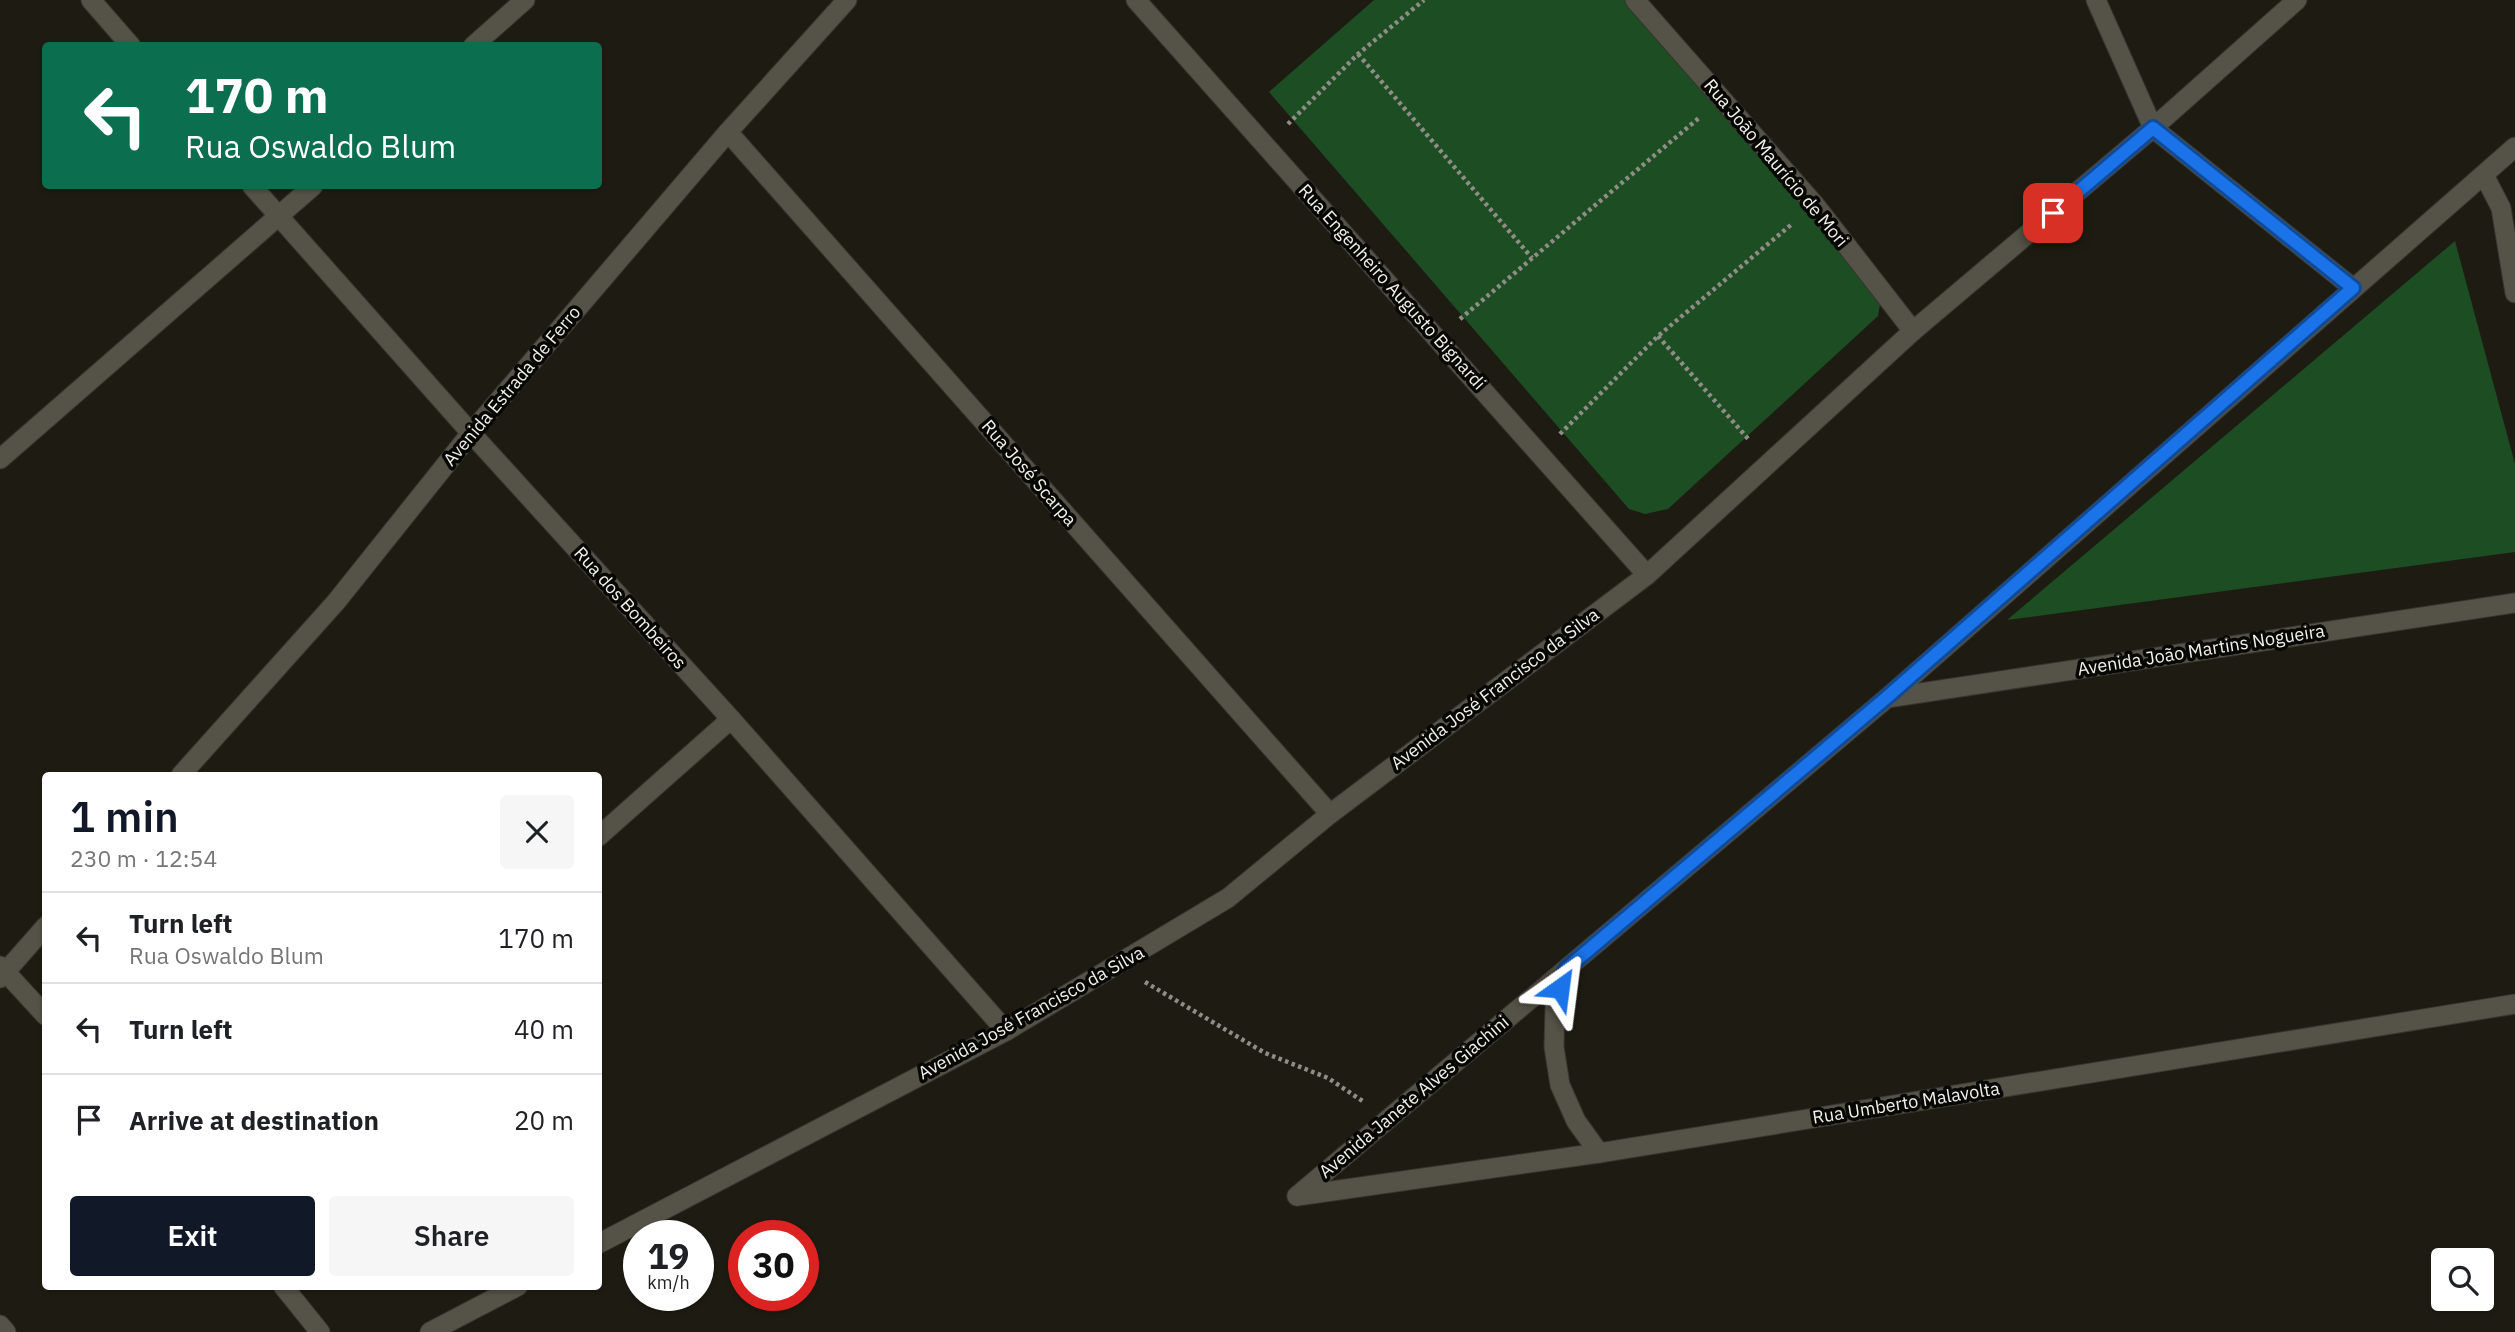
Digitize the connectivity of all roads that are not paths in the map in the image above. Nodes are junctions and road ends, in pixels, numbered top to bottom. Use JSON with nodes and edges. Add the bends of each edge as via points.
{"nodes":[{"id":1,"x":91,"y":0,"type":"edge"},
{"id":2,"x":525,"y":0,"type":"edge"},
{"id":3,"x":848,"y":0,"type":"edge"},
{"id":4,"x":1136,"y":0,"type":"edge"},
{"id":5,"x":1635,"y":0,"type":"edge"},
{"id":6,"x":2096,"y":0,"type":"edge"},
{"id":7,"x":2297,"y":0,"type":"edge"},
{"id":8,"x":128,"y":42,"type":"edge"},
{"id":9,"x":478,"y":42,"type":"edge"},
{"id":10,"x":2153,"y":128,"type":"junction"},
{"id":11,"x":728,"y":132,"type":"junction"},
{"id":12,"x":2515,"y":147,"type":"edge"},
{"id":13,"x":2484,"y":175,"type":"junction"},
{"id":14,"x":255,"y":189,"type":"edge"},
{"id":15,"x":310,"y":189,"type":"edge"},
{"id":16,"x":2508,"y":207,"type":"edge"},
{"id":17,"x":278,"y":216,"type":"junction"},
{"id":18,"x":2353,"y":288,"type":"junction"},
{"id":19,"x":2515,"y":293,"type":"edge"},
{"id":20,"x":1913,"y":331,"type":"junction"},
{"id":21,"x":471,"y":433,"type":"junction"},
{"id":22,"x":0,"y":459,"type":"edge"},
{"id":23,"x":1647,"y":575,"type":"junction"},
{"id":24,"x":2515,"y":603,"type":"edge"},
{"id":25,"x":1886,"y":698,"type":"junction"},
{"id":26,"x":731,"y":719,"type":"junction"},
{"id":27,"x":184,"y":772,"type":"edge"},
{"id":28,"x":1330,"y":814,"type":"junction"},
{"id":29,"x":602,"y":833,"type":"edge"},
{"id":30,"x":42,"y":930,"type":"edge"},
{"id":31,"x":1566,"y":969,"type":"junction"},
{"id":32,"x":2,"y":972,"type":"edge"},
{"id":33,"x":2515,"y":1004,"type":"edge"},
{"id":34,"x":42,"y":1012,"type":"edge"},
{"id":35,"x":1006,"y":1031,"type":"junction"},
{"id":36,"x":1599,"y":1153,"type":"junction"},
{"id":37,"x":1297,"y":1196,"type":"joint"},
{"id":38,"x":602,"y":1242,"type":"edge"},
{"id":39,"x":286,"y":1290,"type":"edge"},
{"id":40,"x":510,"y":1290,"type":"edge"},
{"id":41,"x":0,"y":1325,"type":"edge"},
{"id":42,"x":6,"y":1332,"type":"edge"},
{"id":43,"x":320,"y":1332,"type":"edge"},
{"id":44,"x":430,"y":1332,"type":"edge"}],
"edges":[{"from":1,"to":8,"type":"street"},
{"from":2,"to":9,"type":"street"},
{"from":3,"to":11,"type":"street","name":"Avenida Estrada de Ferro"},
{"from":4,"to":23,"type":"street","name":"Rua Engenheiro Augusto Bignardi"},
{"from":5,"to":20,"type":"street","name":"Rua João Maurício de Mori","via":[[1815,205]]},
{"from":6,"to":10,"type":"street"},
{"from":7,"to":10,"type":"street","name":"Avenida José Francisco da Silva"},
{"from":10,"to":18,"type":"street"},
{"from":10,"to":20,"type":"street","name":"Avenida José Francisco da Silva"},
{"from":11,"to":21,"type":"street","name":"Avenida Estrada de Ferro"},
{"from":11,"to":28,"type":"street","name":"Rua José Scarpa"},
{"from":12,"to":13,"type":"street","name":"Avenida Janete Alves Giachini"},
{"from":13,"to":16,"type":"street"},
{"from":13,"to":18,"type":"street","name":"Avenida Janete Alves Giachini"},
{"from":14,"to":17,"type":"street","name":"Rua dos Bombeiros"},
{"from":15,"to":17,"type":"street"},
{"from":16,"to":19,"type":"street"},
{"from":17,"to":21,"type":"street","name":"Rua dos Bombeiros"},
{"from":17,"to":22,"type":"street"},
{"from":18,"to":25,"type":"street","name":"Avenida Janete Alves Giachini"},
{"from":20,"to":23,"type":"street","name":"Avenida José Francisco da Silva"},
{"from":21,"to":26,"type":"street","name":"Rua dos Bombeiros"},
{"from":21,"to":27,"type":"street","name":"Avenida Estrada de Ferro","via":[[336,602]]},
{"from":23,"to":28,"type":"street","name":"Avenida José Francisco da Silva"},
{"from":24,"to":25,"type":"street","name":"Avenida João Martins Nogueira"},
{"from":25,"to":31,"type":"street","name":"Avenida Janete Alves Giachini"},
{"from":26,"to":29,"type":"street"},
{"from":26,"to":35,"type":"street","name":"Rua dos Bombeiros"},
{"from":28,"to":35,"type":"street","name":"Avenida José Francisco da Silva","via":[[1228,898]]},
{"from":30,"to":32,"type":"street"},
{"from":31,"to":36,"type":"street","via":[[1555,1007],[1554,1047],[1560,1085],[1576,1121]]},
{"from":31,"to":37,"type":"street","name":"Avenida Janete Alves Giachini"},
{"from":32,"to":34,"type":"street"},
{"from":33,"to":36,"type":"street","name":"Rua Umberto Malavolta"},
{"from":35,"to":38,"type":"street","name":"Avenida José Francisco da Silva"},
{"from":36,"to":37,"type":"street","name":"Rua Umberto Malavolta"},
{"from":39,"to":43,"type":"street"},
{"from":40,"to":44,"type":"street"},
{"from":41,"to":42,"type":"street"}]}
